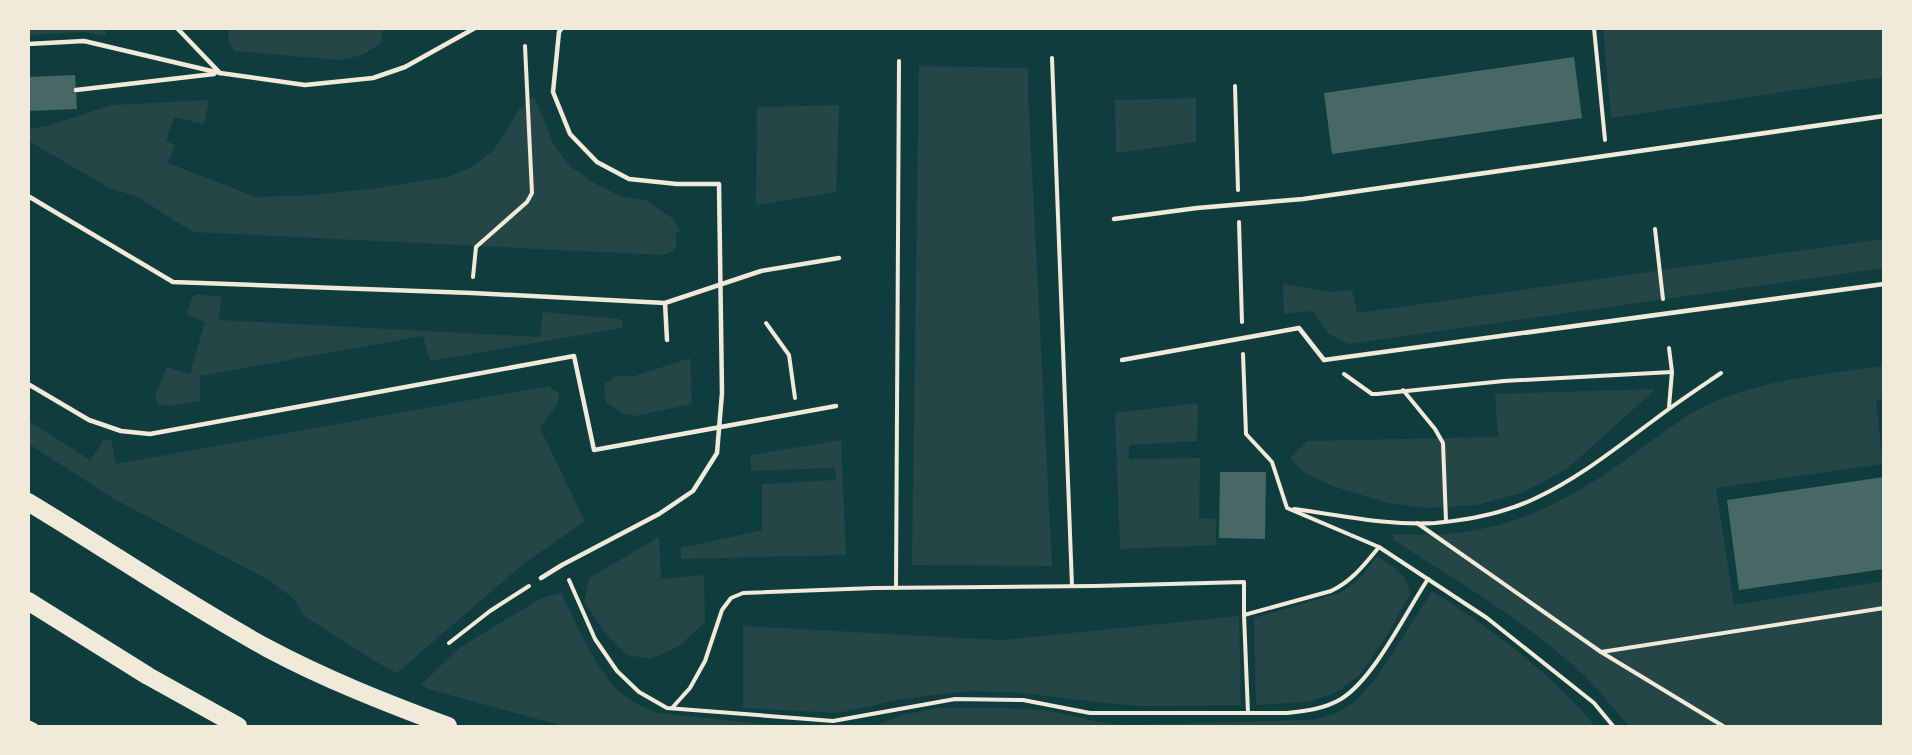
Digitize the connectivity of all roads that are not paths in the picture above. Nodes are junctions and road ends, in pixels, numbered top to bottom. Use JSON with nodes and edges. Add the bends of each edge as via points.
{"nodes":[{"id":1,"x":177,"y":28,"type":"edge"},
{"id":2,"x":475,"y":28,"type":"edge"},
{"id":3,"x":552,"y":28,"type":"edge"},
{"id":4,"x":560,"y":30,"type":"edge"},
{"id":5,"x":28,"y":44,"type":"edge"},
{"id":6,"x":220,"y":73,"type":"junction"},
{"id":7,"x":76,"y":90,"type":"dead end"},
{"id":8,"x":1884,"y":116,"type":"edge"},
{"id":9,"x":28,"y":196,"type":"edge"},
{"id":10,"x":1114,"y":219,"type":"dead end"},
{"id":11,"x":839,"y":258,"type":"dead end"},
{"id":12,"x":1884,"y":284,"type":"edge"},
{"id":13,"x":665,"y":303,"type":"junction"},
{"id":14,"x":667,"y":340,"type":"dead end"},
{"id":15,"x":1122,"y":360,"type":"dead end"},
{"id":16,"x":28,"y":384,"type":"edge"},
{"id":17,"x":836,"y":406,"type":"dead end"},
{"id":18,"x":28,"y":502,"type":"edge"},
{"id":19,"x":541,"y":578,"type":"road end"},
{"id":20,"x":28,"y":601,"type":"edge"},
{"id":21,"x":28,"y":722,"type":"edge"},
{"id":22,"x":36,"y":726,"type":"edge"},
{"id":23,"x":238,"y":726,"type":"edge"},
{"id":24,"x":447,"y":726,"type":"edge"}],
"edges":[{"from":1,"to":6,"type":"lane"},
{"from":2,"to":6,"type":"lane","via":[[405,67],[373,78],[305,85]]},
{"from":3,"to":4,"type":"lane"},
{"from":4,"to":19,"type":"lane","via":[[553,92],[570,134],[597,162],[629,178],[719,184],[722,393],[717,453],[693,490],[659,514]]},
{"from":5,"to":6,"type":"lane","via":[[84,41]]},
{"from":6,"to":7,"type":"lane"},
{"from":8,"to":10,"type":"lane","via":[[1303,199]]},
{"from":9,"to":13,"type":"lane","via":[[173,282]]},
{"from":11,"to":13,"type":"lane","via":[[761,271]]},
{"from":12,"to":15,"type":"lane","via":[[1324,360],[1299,328]]},
{"from":13,"to":14,"type":"lane"},
{"from":16,"to":17,"type":"lane","via":[[89,420],[121,432],[150,434],[574,356],[594,450]]},
{"from":18,"to":24,"type":"highway","via":[[268,648],[358,692]]},
{"from":20,"to":23,"type":"highway","via":[[148,676]]},
{"from":21,"to":22,"type":"lane"}]}
